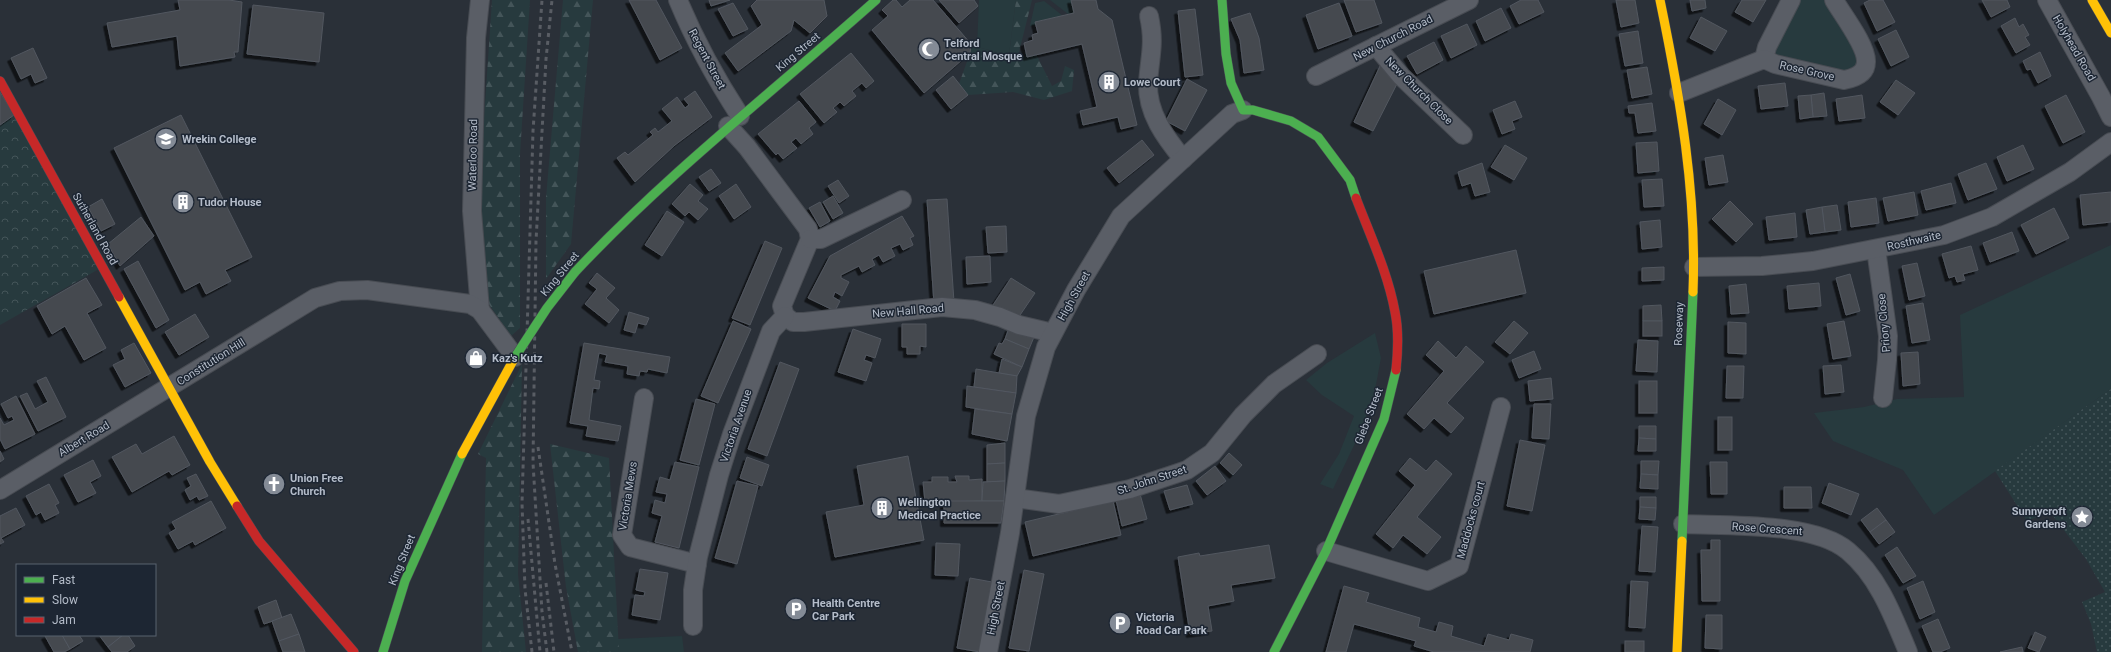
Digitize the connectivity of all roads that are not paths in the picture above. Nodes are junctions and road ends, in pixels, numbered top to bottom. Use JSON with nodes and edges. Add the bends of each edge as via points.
{"nodes":[{"id":1,"x":480,"y":0,"type":"edge"},
{"id":2,"x":678,"y":0,"type":"edge"},
{"id":3,"x":876,"y":0,"type":"edge"},
{"id":4,"x":1222,"y":0,"type":"edge"},
{"id":5,"x":1469,"y":0,"type":"edge"},
{"id":6,"x":1660,"y":0,"type":"edge"},
{"id":7,"x":1791,"y":0,"type":"edge"},
{"id":8,"x":1834,"y":0,"type":"edge"},
{"id":9,"x":2046,"y":0,"type":"edge"},
{"id":10,"x":2092,"y":0,"type":"edge"},
{"id":11,"x":1149,"y":16,"type":"dead end"},
{"id":12,"x":2111,"y":33,"type":"edge"},
{"id":13,"x":1376,"y":46,"type":"junction"},
{"id":14,"x":1764,"y":59,"type":"junction"},
{"id":15,"x":1316,"y":76,"type":"dead end"},
{"id":16,"x":0,"y":81,"type":"edge"},
{"id":17,"x":1679,"y":93,"type":"junction"},
{"id":18,"x":2106,"y":93,"type":"edge"},
{"id":19,"x":1243,"y":110,"type":"junction"},
{"id":20,"x":2111,"y":117,"type":"edge"},
{"id":21,"x":734,"y":121,"type":"junction"},
{"id":22,"x":1463,"y":135,"type":"dead end"},
{"id":23,"x":2111,"y":142,"type":"edge"},
{"id":24,"x":1183,"y":159,"type":"junction"},
{"id":25,"x":902,"y":200,"type":"dead end"},
{"id":26,"x":810,"y":239,"type":"junction"},
{"id":27,"x":1876,"y":249,"type":"junction"},
{"id":28,"x":1694,"y":268,"type":"junction"},
{"id":29,"x":480,"y":310,"type":"junction"},
{"id":30,"x":785,"y":316,"type":"junction"},
{"id":31,"x":1053,"y":333,"type":"junction"},
{"id":32,"x":1317,"y":354,"type":"dead end"},
{"id":33,"x":515,"y":357,"type":"junction"},
{"id":34,"x":168,"y":388,"type":"junction"},
{"id":35,"x":644,"y":398,"type":"dead end"},
{"id":36,"x":1883,"y":398,"type":"dead end"},
{"id":37,"x":1501,"y":407,"type":"dead end"},
{"id":38,"x":0,"y":490,"type":"edge"},
{"id":39,"x":1015,"y":498,"type":"junction"},
{"id":40,"x":1683,"y":524,"type":"junction"},
{"id":41,"x":1326,"y":551,"type":"junction"},
{"id":42,"x":697,"y":564,"type":"junction"},
{"id":43,"x":693,"y":626,"type":"dead end"},
{"id":44,"x":1282,"y":639,"type":"junction"},
{"id":45,"x":354,"y":652,"type":"edge"},
{"id":46,"x":383,"y":652,"type":"edge"},
{"id":47,"x":988,"y":652,"type":"edge"},
{"id":48,"x":1274,"y":652,"type":"edge"},
{"id":49,"x":1278,"y":652,"type":"edge"},
{"id":50,"x":1677,"y":652,"type":"edge"},
{"id":51,"x":1908,"y":652,"type":"edge"}],
"edges":[{"from":1,"to":29,"type":"street","name":"Waterloo Road","via":[[476,38],[472,211]]},
{"from":2,"to":21,"type":"street","name":"Regent Street"},
{"from":3,"to":21,"type":"street","name":"King Street"},
{"from":4,"to":19,"type":"street","via":[[1231,83]]},
{"from":5,"to":13,"type":"street","name":"New Church Road"},
{"from":6,"to":17,"type":"street","name":"Roseway"},
{"from":7,"to":14,"type":"street","via":[[1767,47]]},
{"from":8,"to":14,"type":"street","name":"Rose Grove","via":[[1864,50],[1866,62],[1863,71],[1855,78],[1844,80],[1775,64]]},
{"from":9,"to":18,"type":"street","name":"Holyhead Road"},
{"from":10,"to":12,"type":"street"},
{"from":11,"to":24,"type":"street","via":[[1153,38],[1148,84],[1150,102],[1164,136]]},
{"from":13,"to":15,"type":"street","name":"New Church Road"},
{"from":13,"to":22,"type":"street","name":"New Church Close","via":[[1401,76]]},
{"from":14,"to":17,"type":"street"},
{"from":16,"to":34,"type":"street","name":"Sutherland Road"},
{"from":17,"to":28,"type":"street","name":"Roseway","via":[[1690,180]]},
{"from":18,"to":20,"type":"street","name":"Holyhead Road"},
{"from":19,"to":24,"type":"street","name":"High Street","via":[[1232,114]]},
{"from":19,"to":41,"type":"street","name":"Glebe Street","via":[[1253,110],[1291,120],[1318,137],[1350,180],[1383,270],[1395,312],[1398,347],[1393,386],[1384,419]]},
{"from":21,"to":26,"type":"street","via":[[747,147],[808,229]]},
{"from":21,"to":33,"type":"street","name":"King Street","bridge":true,"via":[[661,185],[599,246],[547,308]]},
{"from":23,"to":27,"type":"street","name":"Rosthwaite","via":[[2070,172],[1992,217],[1944,234]]},
{"from":24,"to":31,"type":"street","name":"High Street","via":[[1121,216]]},
{"from":25,"to":26,"type":"street","via":[[821,238]]},
{"from":26,"to":30,"type":"street","via":[[782,306]]},
{"from":27,"to":28,"type":"street","name":"Rosthwaite","via":[[1770,266]]},
{"from":27,"to":36,"type":"street","name":"Priory Close","via":[[1888,336]]},
{"from":28,"to":40,"type":"street","name":"Roseway"},
{"from":29,"to":33,"type":"street"},
{"from":29,"to":34,"type":"street","name":"Constitution Hill","via":[[468,304],[367,290],[333,293],[314,298]]},
{"from":30,"to":31,"type":"street","name":"New Hall Road","via":[[793,322],[804,322],[942,307],[975,310],[1018,325]]},
{"from":30,"to":42,"type":"street","name":"Victoria Avenue","via":[[771,331],[732,434]]},
{"from":31,"to":39,"type":"street","name":"High Street","via":[[1046,347],[1026,416]]},
{"from":32,"to":39,"type":"street","name":"St. John Street","via":[[1274,384],[1242,415],[1212,453],[1187,470],[1130,489],[1059,504]]},
{"from":33,"to":46,"type":"street","name":"King Street","via":[[452,473],[405,581]]},
{"from":34,"to":38,"type":"street","name":"Albert Road"},
{"from":34,"to":45,"type":"street","name":"Constitution Hill","via":[[259,541]]},
{"from":35,"to":42,"type":"street","name":"Victoria Mews","via":[[622,535],[630,546]]},
{"from":37,"to":41,"type":"street","name":"Maddocks court","via":[[1459,566],[1428,581]]},
{"from":39,"to":47,"type":"street","name":"High Street"},
{"from":40,"to":50,"type":"street","name":"Roseway"},
{"from":40,"to":51,"type":"street","name":"Rose Crescent","via":[[1800,530],[1824,537],[1848,551],[1864,568],[1891,611]]},
{"from":41,"to":44,"type":"street","name":"Glebe Street"},
{"from":42,"to":43,"type":"street","name":"Victoria Avenue","via":[[693,590]]},
{"from":44,"to":48,"type":"street","name":"Glebe Street"},
{"from":44,"to":49,"type":"street","name":"Glebe Street"}]}
